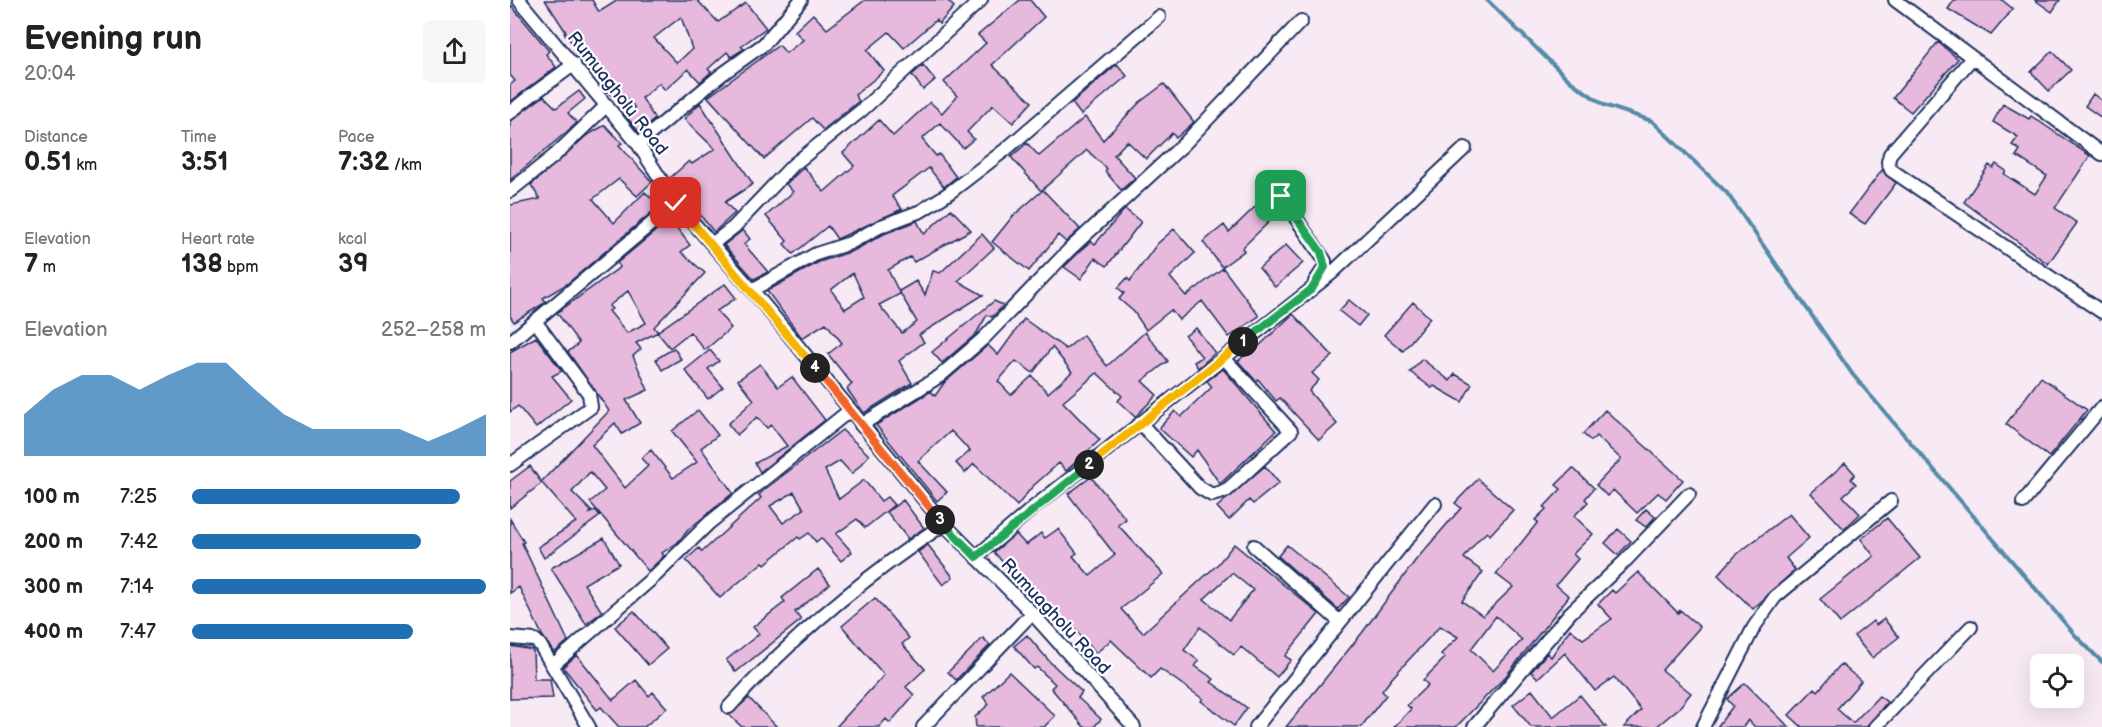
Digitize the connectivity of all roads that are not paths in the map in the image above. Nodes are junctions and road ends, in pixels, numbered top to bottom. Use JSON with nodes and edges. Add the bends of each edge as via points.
{"nodes":[{"id":1,"x":519,"y":0,"type":"edge"},
{"id":2,"x":801,"y":0,"type":"edge"},
{"id":3,"x":981,"y":0,"type":"edge"},
{"id":4,"x":1895,"y":0,"type":"edge"},
{"id":5,"x":1159,"y":17,"type":"dead end"},
{"id":6,"x":1301,"y":21,"type":"dead end"},
{"id":7,"x":1972,"y":58,"type":"junction"},
{"id":8,"x":574,"y":64,"type":"junction"},
{"id":9,"x":607,"y":105,"type":"junction"},
{"id":10,"x":510,"y":113,"type":"edge"},
{"id":11,"x":638,"y":144,"type":"junction"},
{"id":12,"x":1465,"y":148,"type":"dead end"},
{"id":13,"x":2102,"y":154,"type":"edge"},
{"id":14,"x":510,"y":191,"type":"edge"},
{"id":15,"x":1281,"y":196,"type":"dead end"},
{"id":16,"x":676,"y":203,"type":"junction"},
{"id":17,"x":712,"y":244,"type":"junction"},
{"id":18,"x":1312,"y":289,"type":"junction"},
{"id":19,"x":752,"y":290,"type":"junction"},
{"id":20,"x":2102,"y":312,"type":"edge"},
{"id":21,"x":536,"y":321,"type":"junction"},
{"id":22,"x":510,"y":342,"type":"edge"},
{"id":23,"x":1224,"y":358,"type":"junction"},
{"id":24,"x":2102,"y":407,"type":"edge"},
{"id":25,"x":849,"y":411,"type":"junction"},
{"id":26,"x":1142,"y":424,"type":"junction"},
{"id":27,"x":861,"y":425,"type":"junction"},
{"id":28,"x":510,"y":465,"type":"edge"},
{"id":29,"x":1689,"y":494,"type":"dead end"},
{"id":30,"x":1891,"y":501,"type":"dead end"},
{"id":31,"x":2023,"y":502,"type":"dead end"},
{"id":32,"x":1435,"y":504,"type":"dead end"},
{"id":33,"x":944,"y":524,"type":"junction"},
{"id":34,"x":1254,"y":546,"type":"dead end"},
{"id":35,"x":976,"y":557,"type":"junction"},
{"id":36,"x":1032,"y":613,"type":"junction"},
{"id":37,"x":1340,"y":622,"type":"junction"},
{"id":38,"x":1971,"y":627,"type":"dead end"},
{"id":39,"x":510,"y":638,"type":"edge"},
{"id":40,"x":553,"y":665,"type":"junction"},
{"id":41,"x":729,"y":706,"type":"dead end"},
{"id":42,"x":589,"y":727,"type":"edge"},
{"id":43,"x":923,"y":727,"type":"edge"},
{"id":44,"x":1134,"y":727,"type":"edge"},
{"id":45,"x":1256,"y":727,"type":"edge"},
{"id":46,"x":1474,"y":727,"type":"edge"},
{"id":47,"x":1703,"y":727,"type":"edge"},
{"id":48,"x":1875,"y":727,"type":"edge"}],
"edges":[{"from":1,"to":8,"type":"street","name":"Rumuagholu Road"},
{"from":2,"to":11,"type":"street","via":[[764,44],[720,75]]},
{"from":3,"to":17,"type":"street","via":[[862,110],[793,165],[734,227]]},
{"from":4,"to":7,"type":"street"},
{"from":5,"to":19,"type":"street","via":[[950,193],[921,211],[816,254]]},
{"from":6,"to":27,"type":"street","via":[[1184,144],[1070,249],[984,338],[940,375]]},
{"from":7,"to":13,"type":"street"},
{"from":7,"to":20,"type":"street","via":[[1890,154],[1890,170]]},
{"from":8,"to":9,"type":"street","name":"Rumuagholu Road"},
{"from":8,"to":10,"type":"street"},
{"from":9,"to":11,"type":"street","name":"Rumuagholu Road"},
{"from":9,"to":14,"type":"street","via":[[554,156]]},
{"from":11,"to":16,"type":"street","name":"Rumuagholu Road"},
{"from":12,"to":18,"type":"street"},
{"from":15,"to":18,"type":"street","via":[[1325,261]]},
{"from":16,"to":17,"type":"street","name":"Rumuagholu Road"},
{"from":16,"to":21,"type":"street"},
{"from":17,"to":19,"type":"street","name":"Rumuagholu Road"},
{"from":18,"to":23,"type":"street"},
{"from":19,"to":25,"type":"street","name":"Rumuagholu Road"},
{"from":21,"to":22,"type":"street"},
{"from":21,"to":28,"type":"street","via":[[592,402],[591,407]]},
{"from":23,"to":26,"type":"street"},
{"from":23,"to":26,"type":"street","via":[[1291,431],[1226,491],[1212,495],[1200,488]]},
{"from":24,"to":31,"type":"street"},
{"from":25,"to":27,"type":"street","name":"Rumuagholu Road"},
{"from":25,"to":40,"type":"street","via":[[709,523]]},
{"from":26,"to":35,"type":"street"},
{"from":27,"to":33,"type":"street","name":"Rumuagholu Road"},
{"from":29,"to":46,"type":"street","via":[[1570,613]]},
{"from":30,"to":47,"type":"street","via":[[1775,597],[1754,627]]},
{"from":32,"to":37,"type":"street"},
{"from":33,"to":35,"type":"street","name":"Rumuagholu Road"},
{"from":33,"to":41,"type":"street","via":[[883,565],[757,676]]},
{"from":34,"to":37,"type":"street"},
{"from":35,"to":36,"type":"street","name":"Rumuagholu Road"},
{"from":36,"to":43,"type":"street"},
{"from":36,"to":44,"type":"street","name":"Rumuagholu Road"},
{"from":37,"to":45,"type":"street"},
{"from":38,"to":48,"type":"street"},
{"from":39,"to":40,"type":"street","via":[[535,640]]},
{"from":40,"to":42,"type":"street"}]}
